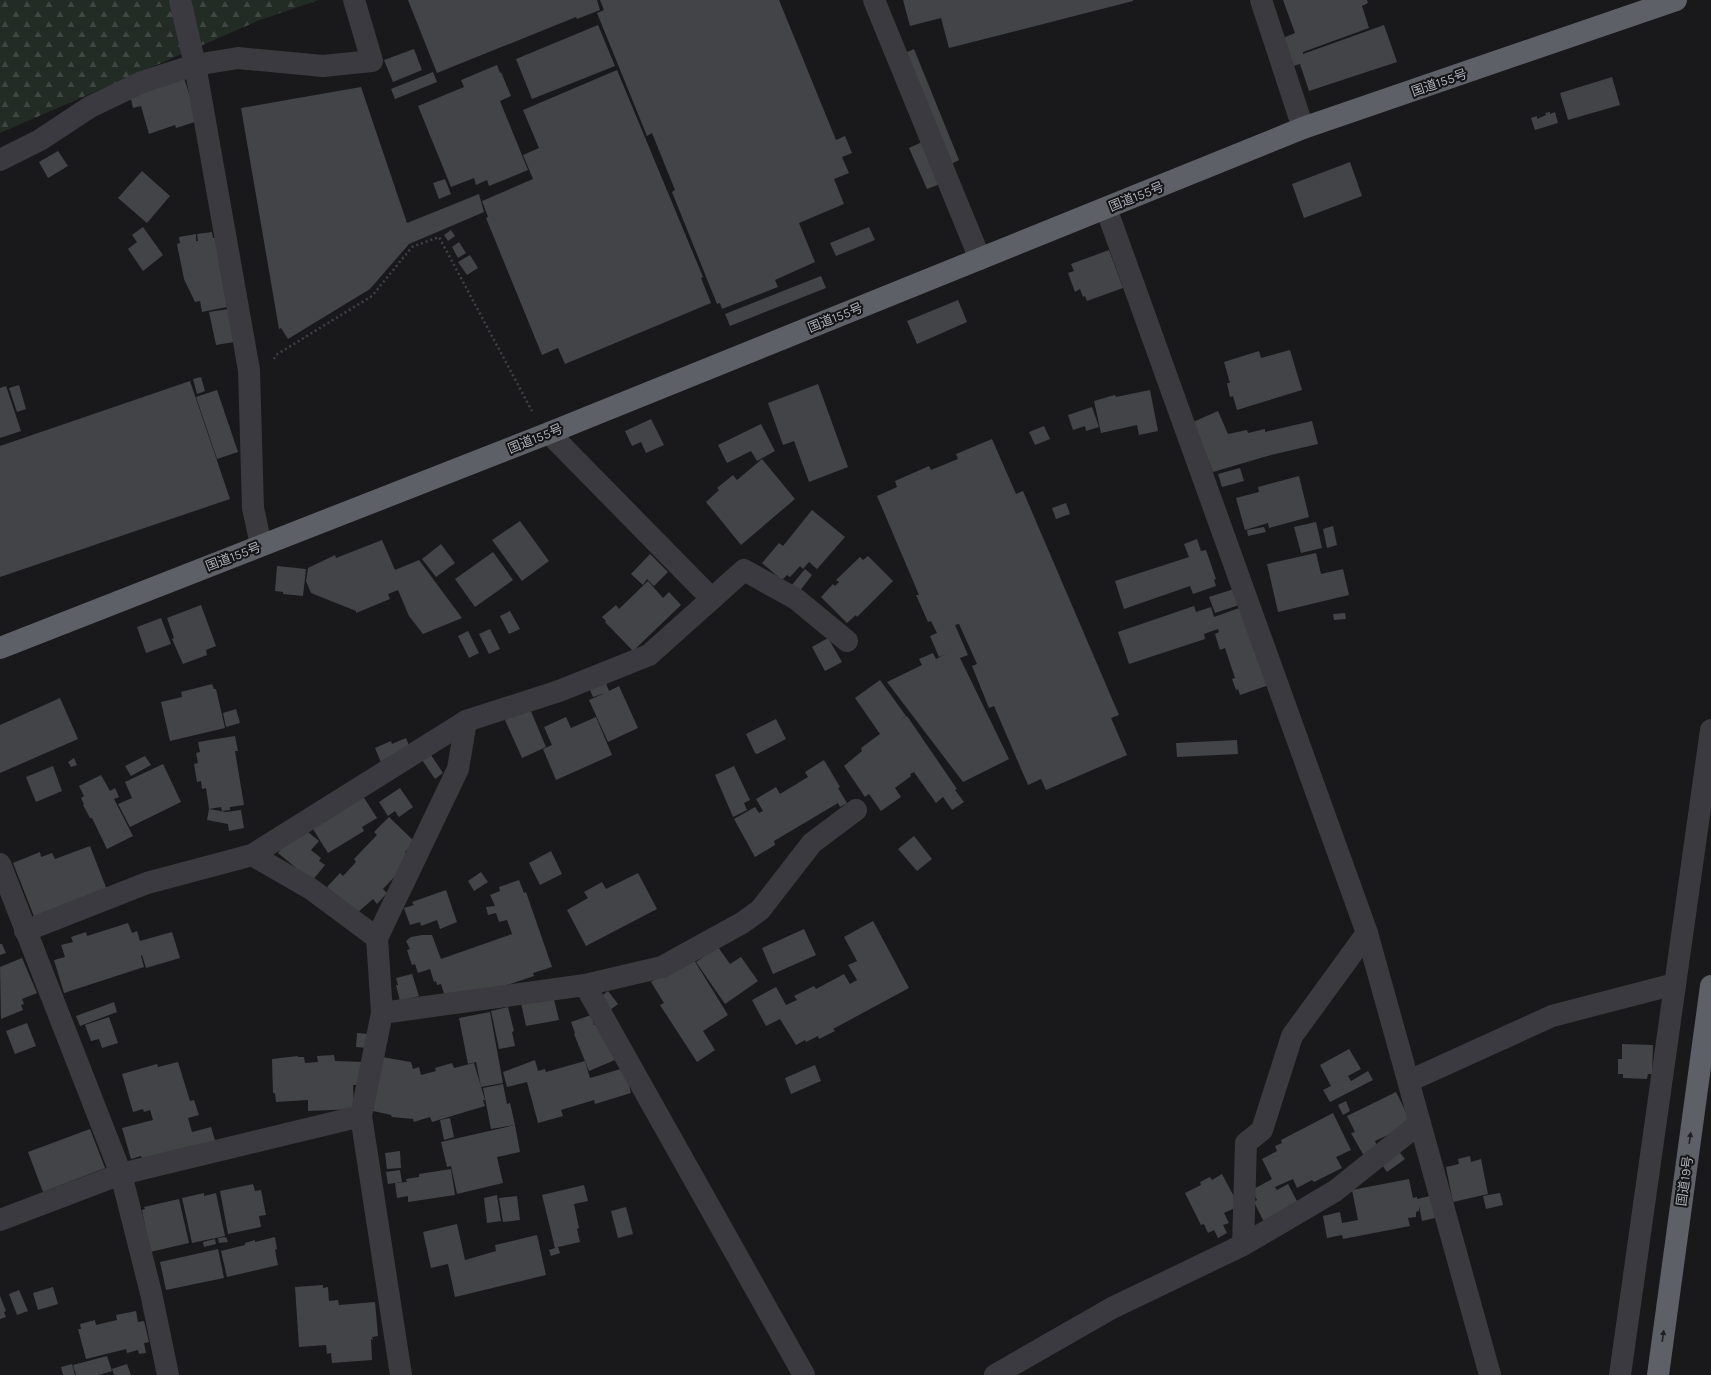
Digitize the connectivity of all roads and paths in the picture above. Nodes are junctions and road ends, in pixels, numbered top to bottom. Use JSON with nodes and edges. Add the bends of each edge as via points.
{"nodes":[{"id":1,"x":180,"y":0,"type":"edge"},
{"id":2,"x":354,"y":0,"type":"edge"},
{"id":3,"x":874,"y":0,"type":"edge"},
{"id":4,"x":1261,"y":0,"type":"edge"},
{"id":5,"x":1676,"y":0,"type":"edge"},
{"id":6,"x":195,"y":65,"type":"junction"},
{"id":7,"x":1303,"y":128,"type":"junction"},
{"id":8,"x":0,"y":160,"type":"edge"},
{"id":9,"x":1106,"y":208,"type":"junction"},
{"id":10,"x":980,"y":258,"type":"junction"},
{"id":11,"x":249,"y":370,"type":"junction"},
{"id":12,"x":534,"y":414,"type":"dead end"},
{"id":13,"x":549,"y":433,"type":"junction"},
{"id":14,"x":261,"y":545,"type":"junction"},
{"id":15,"x":712,"y":599,"type":"junction"},
{"id":16,"x":846,"y":641,"type":"dead end"},
{"id":17,"x":0,"y":648,"type":"edge"},
{"id":18,"x":466,"y":721,"type":"junction"},
{"id":19,"x":1711,"y":730,"type":"edge"},
{"id":20,"x":856,"y":810,"type":"dead end"},
{"id":21,"x":252,"y":855,"type":"junction"},
{"id":22,"x":0,"y":864,"type":"edge"},
{"id":23,"x":25,"y":931,"type":"junction"},
{"id":24,"x":1367,"y":932,"type":"junction"},
{"id":25,"x":377,"y":938,"type":"junction"},
{"id":26,"x":1675,"y":984,"type":"junction"},
{"id":27,"x":585,"y":985,"type":"junction"},
{"id":28,"x":1711,"y":986,"type":"edge"},
{"id":29,"x":382,"y":1013,"type":"junction"},
{"id":30,"x":1409,"y":1082,"type":"junction"},
{"id":31,"x":361,"y":1116,"type":"junction"},
{"id":32,"x":1420,"y":1123,"type":"junction"},
{"id":33,"x":121,"y":1174,"type":"junction"},
{"id":34,"x":0,"y":1220,"type":"edge"},
{"id":35,"x":1243,"y":1245,"type":"junction"},
{"id":36,"x":168,"y":1375,"type":"edge"},
{"id":37,"x":401,"y":1375,"type":"edge"},
{"id":38,"x":804,"y":1375,"type":"edge"},
{"id":39,"x":995,"y":1375,"type":"edge"},
{"id":40,"x":1490,"y":1375,"type":"edge"},
{"id":41,"x":1620,"y":1375,"type":"edge"},
{"id":42,"x":1658,"y":1375,"type":"edge"}],
"edges":[{"from":1,"to":6,"type":"street"},
{"from":2,"to":6,"type":"street","via":[[372,60],[323,66],[238,58]]},
{"from":3,"to":10,"type":"street"},
{"from":4,"to":7,"type":"street"},
{"from":5,"to":7,"type":"highway","name":"国道155号"},
{"from":6,"to":8,"type":"street","via":[[142,82],[90,107],[40,140]]},
{"from":6,"to":11,"type":"street"},
{"from":7,"to":9,"type":"highway","name":"国道155号"},
{"from":9,"to":10,"type":"highway","name":"国道155号"},
{"from":9,"to":24,"type":"street"},
{"from":10,"to":13,"type":"highway","name":"国道155号"},
{"from":11,"to":12,"type":"path","via":[[269,368],[276,355],[372,296],[412,247],[439,237]]},
{"from":11,"to":14,"type":"street","via":[[253,508]]},
{"from":13,"to":14,"type":"highway","name":"国道155号"},
{"from":13,"to":15,"type":"street"},
{"from":14,"to":17,"type":"highway","name":"国道155号"},
{"from":15,"to":16,"type":"street","via":[[744,570],[796,599]]},
{"from":15,"to":18,"type":"street","via":[[649,655],[559,691]]},
{"from":18,"to":21,"type":"street"},
{"from":18,"to":25,"type":"street","via":[[458,769]]},
{"from":19,"to":26,"type":"street"},
{"from":20,"to":27,"type":"street","via":[[812,842],[760,910],[742,923],[662,967]]},
{"from":21,"to":23,"type":"street","via":[[147,883]]},
{"from":21,"to":25,"type":"street","via":[[311,888]]},
{"from":22,"to":23,"type":"street"},
{"from":23,"to":33,"type":"street"},
{"from":24,"to":30,"type":"street"},
{"from":24,"to":35,"type":"street","via":[[1292,1036],[1262,1130],[1246,1143]]},
{"from":25,"to":29,"type":"street"},
{"from":26,"to":30,"type":"street","via":[[1552,1016]]},
{"from":26,"to":41,"type":"street"},
{"from":27,"to":29,"type":"street"},
{"from":27,"to":38,"type":"street"},
{"from":42,"to":28,"type":"highway","name":"国道19号","one_way":true},
{"from":29,"to":31,"type":"street"},
{"from":30,"to":32,"type":"street"},
{"from":31,"to":33,"type":"street"},
{"from":31,"to":37,"type":"street"},
{"from":32,"to":35,"type":"street","via":[[1335,1191]]},
{"from":32,"to":40,"type":"street"},
{"from":33,"to":34,"type":"street"},
{"from":33,"to":36,"type":"street","via":[[151,1293]]},
{"from":35,"to":39,"type":"street","via":[[1112,1308]]}]}
